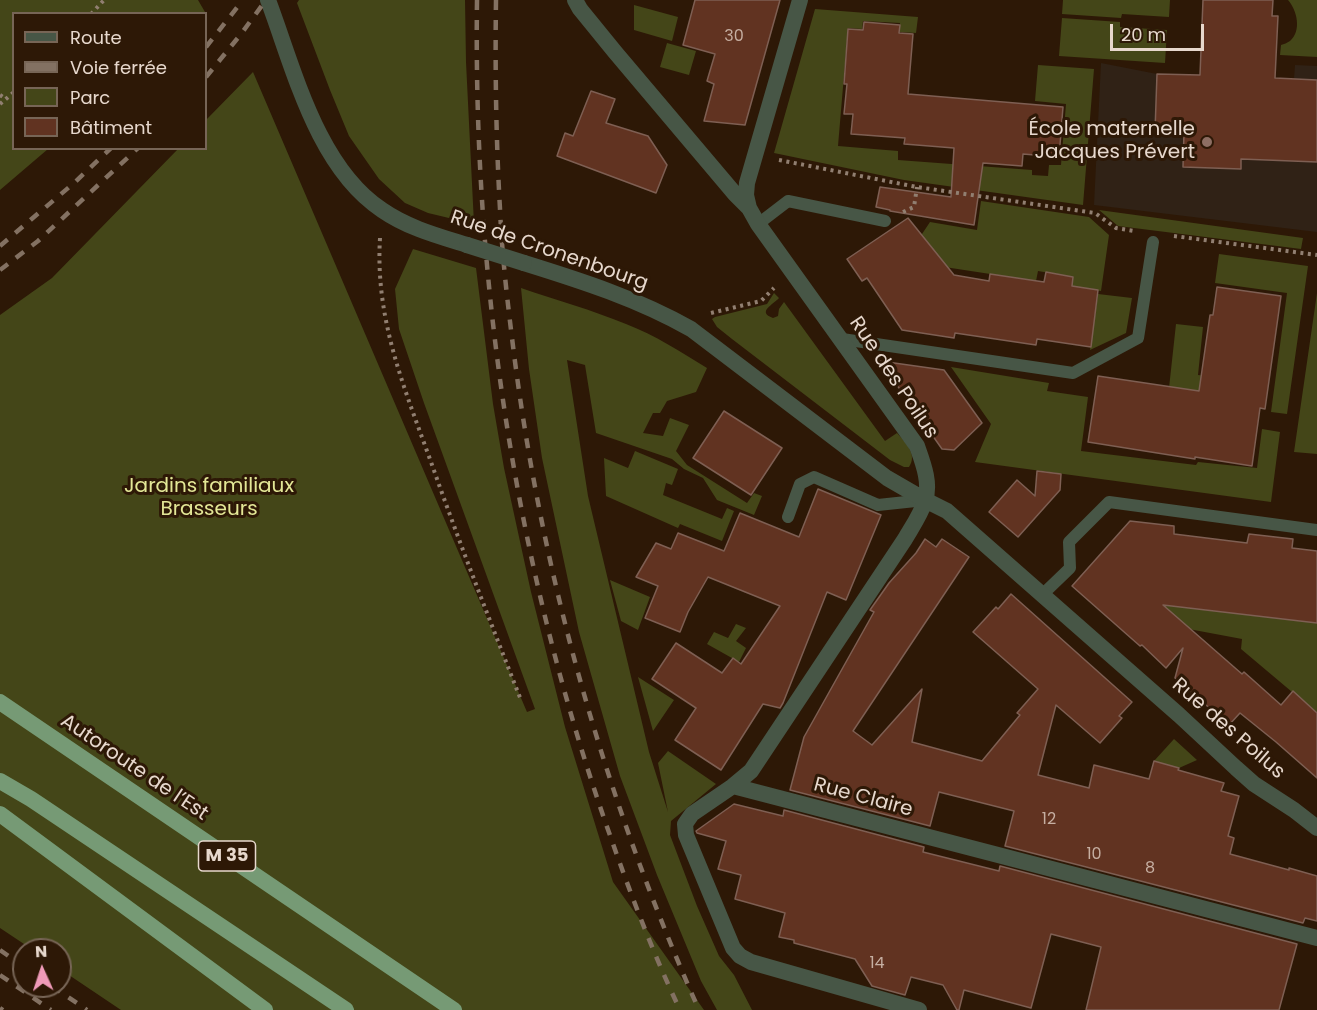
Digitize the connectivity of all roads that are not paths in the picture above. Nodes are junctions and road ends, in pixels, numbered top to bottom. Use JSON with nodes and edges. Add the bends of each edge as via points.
{"nodes":[{"id":1,"x":268,"y":0,"type":"edge"},
{"id":2,"x":575,"y":0,"type":"edge"},
{"id":3,"x":800,"y":0,"type":"edge"},
{"id":4,"x":749,"y":208,"type":"junction"},
{"id":5,"x":885,"y":221,"type":"dead end"},
{"id":6,"x":758,"y":224,"type":"junction"},
{"id":7,"x":1153,"y":242,"type":"dead end"},
{"id":8,"x":842,"y":339,"type":"junction"},
{"id":9,"x":926,"y":500,"type":"junction"},
{"id":10,"x":788,"y":517,"type":"dead end"},
{"id":11,"x":1317,"y":530,"type":"edge"},
{"id":12,"x":1042,"y":595,"type":"junction"},
{"id":13,"x":0,"y":702,"type":"edge"},
{"id":14,"x":0,"y":782,"type":"edge"},
{"id":15,"x":733,"y":786,"type":"junction"},
{"id":16,"x":0,"y":814,"type":"edge"},
{"id":17,"x":1317,"y":828,"type":"edge"},
{"id":18,"x":1317,"y":938,"type":"edge"},
{"id":19,"x":265,"y":1010,"type":"edge"},
{"id":20,"x":346,"y":1010,"type":"edge"},
{"id":21,"x":454,"y":1010,"type":"edge"},
{"id":22,"x":919,"y":1010,"type":"edge"}],
"edges":[{"from":1,"to":9,"type":"street","name":"Rue de Cronenbourg","bridge":true,"via":[[303,97],[335,162],[366,198],[421,230],[597,286],[664,314],[691,329],[887,478]]},
{"from":2,"to":4,"type":"street","name":"Rue des Poilus"},
{"from":3,"to":4,"type":"street","via":[[755,155],[746,195]]},
{"from":4,"to":6,"type":"street","name":"Rue des Poilus"},
{"from":5,"to":6,"type":"lane","via":[[788,201]]},
{"from":6,"to":8,"type":"street","name":"Rue des Poilus"},
{"from":7,"to":8,"type":"lane","via":[[1138,338],[1073,373]]},
{"from":8,"to":9,"type":"street","name":"Rue des Poilus","via":[[917,446],[925,469]]},
{"from":9,"to":10,"type":"lane","via":[[878,505],[814,477],[801,484]]},
{"from":9,"to":12,"type":"street","name":"Rue des Poilus","via":[[947,511]]},
{"from":9,"to":15,"type":"street","via":[[905,539],[757,761]]},
{"from":11,"to":12,"type":"lane","via":[[1109,502],[1069,542],[1070,568]]},
{"from":12,"to":17,"type":"street","name":"Rue des Poilus","via":[[1254,784]]},
{"from":13,"to":21,"type":"highway","name":"Autoroute de l’Est","number":"M 35"},
{"from":14,"to":20,"type":"highway"},
{"from":15,"to":18,"type":"street","name":"Rue Claire"},
{"from":15,"to":22,"type":"street","via":[[692,814],[686,824],[686,835],[733,948],[751,962]]},
{"from":16,"to":19,"type":"highway"}]}
